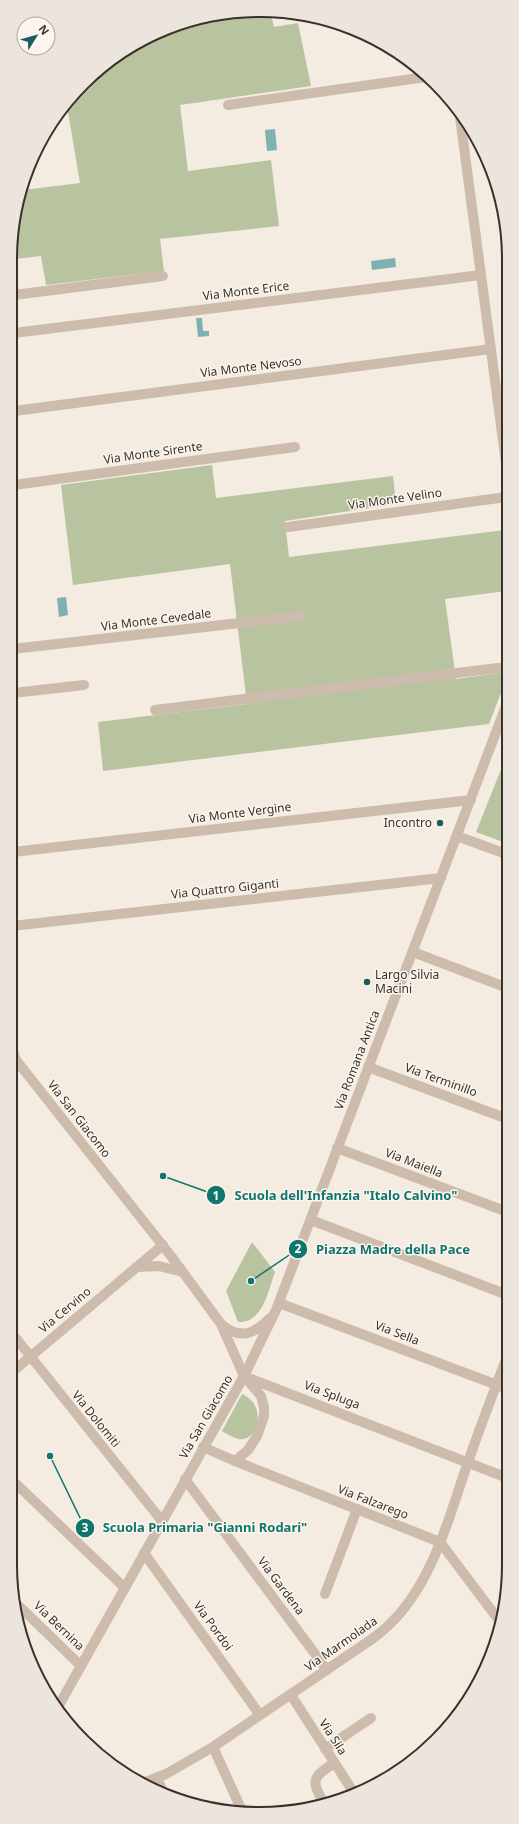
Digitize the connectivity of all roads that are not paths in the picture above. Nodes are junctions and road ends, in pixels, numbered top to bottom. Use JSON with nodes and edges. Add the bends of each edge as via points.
{"nodes":[{"id":1,"x":420,"y":78,"type":"edge"},
{"id":2,"x":228,"y":105,"type":"dead end"},
{"id":3,"x":461,"y":125,"type":"edge"},
{"id":4,"x":481,"y":275,"type":"junction"},
{"id":5,"x":163,"y":276,"type":"dead end"},
{"id":6,"x":17,"y":295,"type":"edge"},
{"id":7,"x":17,"y":333,"type":"edge"},
{"id":8,"x":491,"y":349,"type":"junction"},
{"id":9,"x":17,"y":411,"type":"edge"},
{"id":10,"x":502,"y":433,"type":"edge"},
{"id":11,"x":295,"y":447,"type":"dead end"},
{"id":12,"x":17,"y":485,"type":"edge"},
{"id":13,"x":502,"y":497,"type":"edge"},
{"id":14,"x":288,"y":527,"type":"dead end"},
{"id":15,"x":302,"y":616,"type":"dead end"},
{"id":16,"x":17,"y":649,"type":"edge"},
{"id":17,"x":502,"y":668,"type":"edge"},
{"id":18,"x":84,"y":685,"type":"dead end"},
{"id":19,"x":17,"y":693,"type":"edge"},
{"id":20,"x":155,"y":710,"type":"dead end"},
{"id":21,"x":502,"y":717,"type":"edge"},
{"id":22,"x":471,"y":800,"type":"junction"},
{"id":23,"x":457,"y":836,"type":"junction"},
{"id":24,"x":17,"y":851,"type":"edge"},
{"id":25,"x":502,"y":853,"type":"edge"},
{"id":26,"x":441,"y":878,"type":"junction"},
{"id":27,"x":17,"y":925,"type":"edge"},
{"id":28,"x":413,"y":952,"type":"junction"},
{"id":29,"x":502,"y":986,"type":"edge"},
{"id":30,"x":17,"y":1065,"type":"edge"},
{"id":31,"x":368,"y":1067,"type":"junction"},
{"id":32,"x":502,"y":1117,"type":"edge"},
{"id":33,"x":337,"y":1148,"type":"junction"},
{"id":34,"x":502,"y":1210,"type":"edge"},
{"id":35,"x":311,"y":1220,"type":"junction"},
{"id":36,"x":163,"y":1245,"type":"junction"},
{"id":37,"x":136,"y":1267,"type":"junction"},
{"id":38,"x":183,"y":1272,"type":"junction"},
{"id":39,"x":502,"y":1293,"type":"edge"},
{"id":40,"x":278,"y":1307,"type":"junction"},
{"id":41,"x":221,"y":1324,"type":"junction"},
{"id":42,"x":17,"y":1340,"type":"edge"},
{"id":43,"x":30,"y":1356,"type":"junction"},
{"id":44,"x":17,"y":1368,"type":"edge"},
{"id":45,"x":244,"y":1376,"type":"junction"},
{"id":46,"x":501,"y":1387,"type":"edge"},
{"id":47,"x":203,"y":1447,"type":"junction"},
{"id":48,"x":235,"y":1461,"type":"junction"},
{"id":49,"x":468,"y":1463,"type":"junction"},
{"id":50,"x":502,"y":1476,"type":"edge"},
{"id":51,"x":185,"y":1479,"type":"junction"},
{"id":52,"x":17,"y":1485,"type":"edge"},
{"id":53,"x":356,"y":1509,"type":"junction"},
{"id":54,"x":162,"y":1521,"type":"junction"},
{"id":55,"x":440,"y":1542,"type":"junction"},
{"id":56,"x":144,"y":1553,"type":"junction"},
{"id":57,"x":125,"y":1588,"type":"junction"},
{"id":58,"x":325,"y":1594,"type":"dead end"},
{"id":59,"x":21,"y":1608,"type":"edge"},
{"id":60,"x":496,"y":1616,"type":"edge"},
{"id":61,"x":81,"y":1666,"type":"junction"},
{"id":62,"x":327,"y":1670,"type":"junction"},
{"id":63,"x":291,"y":1695,"type":"junction"},
{"id":64,"x":60,"y":1703,"type":"edge"},
{"id":65,"x":260,"y":1715,"type":"junction"},
{"id":66,"x":371,"y":1718,"type":"dead end"},
{"id":67,"x":213,"y":1747,"type":"junction"},
{"id":68,"x":325,"y":1749,"type":"junction"},
{"id":69,"x":334,"y":1763,"type":"junction"},
{"id":70,"x":157,"y":1778,"type":"junction"},
{"id":71,"x":150,"y":1781,"type":"edge"},
{"id":72,"x":160,"y":1786,"type":"edge"},
{"id":73,"x":351,"y":1789,"type":"edge"},
{"id":74,"x":322,"y":1799,"type":"edge"},
{"id":75,"x":241,"y":1806,"type":"edge"}],
"edges":[{"from":1,"to":2,"type":"street"},
{"from":3,"to":4,"type":"street"},
{"from":4,"to":7,"type":"street","name":"Via Monte Erice"},
{"from":4,"to":8,"type":"street"},
{"from":5,"to":6,"type":"street"},
{"from":8,"to":9,"type":"street","name":"Via Monte Nevoso"},
{"from":8,"to":10,"type":"street"},
{"from":11,"to":12,"type":"street","name":"Via Monte Sirente"},
{"from":13,"to":14,"type":"street","name":"Via Monte Velino"},
{"from":15,"to":16,"type":"street","name":"Via Monte Cevedale"},
{"from":17,"to":20,"type":"street"},
{"from":18,"to":19,"type":"street"},
{"from":21,"to":22,"type":"street","name":"Via Romana Antica"},
{"from":22,"to":23,"type":"street","name":"Via Romana Antica"},
{"from":22,"to":24,"type":"street","name":"Via Monte Vergine"},
{"from":23,"to":25,"type":"street"},
{"from":23,"to":26,"type":"street","name":"Via Romana Antica"},
{"from":26,"to":27,"type":"street","name":"Via Quattro Giganti"},
{"from":26,"to":28,"type":"street","name":"Via Romana Antica"},
{"from":28,"to":29,"type":"street"},
{"from":28,"to":31,"type":"street","name":"Via Romana Antica"},
{"from":30,"to":36,"type":"street","name":"Via San Giacomo"},
{"from":31,"to":32,"type":"street","name":"Via Terminillo"},
{"from":31,"to":33,"type":"street","name":"Via Romana Antica"},
{"from":33,"to":34,"type":"street","name":"Via Maiella"},
{"from":33,"to":35,"type":"street","name":"Via Romana Antica"},
{"from":35,"to":39,"type":"street"},
{"from":35,"to":40,"type":"street","name":"Via Romana Antica"},
{"from":36,"to":37,"type":"street","name":"Via Cervino"},
{"from":36,"to":38,"type":"street","name":"Via San Giacomo"},
{"from":37,"to":38,"type":"street","via":[[159,1266]]},
{"from":37,"to":43,"type":"street","name":"Via Cervino"},
{"from":38,"to":41,"type":"street","name":"Via San Giacomo"},
{"from":40,"to":41,"type":"street","via":[[262,1325],[247,1334],[232,1332]]},
{"from":40,"to":45,"type":"street","name":"Via Romana Antica"},
{"from":40,"to":46,"type":"street","name":"Via Sella"},
{"from":41,"to":45,"type":"street","name":"Via San Giacomo"},
{"from":42,"to":43,"type":"street","name":"Via Dolomiti"},
{"from":43,"to":44,"type":"street","name":"Via Cervino"},
{"from":43,"to":54,"type":"street","name":"Via Dolomiti"},
{"from":45,"to":47,"type":"street","name":"Via San Giacomo"},
{"from":45,"to":48,"type":"street","via":[[261,1396],[264,1416],[255,1440]]},
{"from":45,"to":49,"type":"street","name":"Via Spluga"},
{"from":46,"to":49,"type":"street","name":"Via Marmolada"},
{"from":47,"to":48,"type":"street","name":"Via Falzarego"},
{"from":47,"to":51,"type":"street","name":"Via San Giacomo"},
{"from":48,"to":53,"type":"street","name":"Via Falzarego"},
{"from":49,"to":50,"type":"street","name":"Via Spluga"},
{"from":49,"to":55,"type":"street","name":"Via Marmolada"},
{"from":51,"to":54,"type":"street","name":"Via San Giacomo"},
{"from":51,"to":62,"type":"street","name":"Via Gardena"},
{"from":52,"to":57,"type":"street"},
{"from":53,"to":55,"type":"street","name":"Via Falzarego"},
{"from":53,"to":58,"type":"street"},
{"from":54,"to":56,"type":"street","name":"Via San Giacomo"},
{"from":55,"to":60,"type":"street"},
{"from":55,"to":62,"type":"street","name":"Via Marmolada","via":[[415,1592],[392,1623]]},
{"from":56,"to":57,"type":"street","name":"Via San Giacomo"},
{"from":56,"to":65,"type":"street","name":"Via Pordoi"},
{"from":57,"to":61,"type":"street","name":"Via San Giacomo"},
{"from":59,"to":61,"type":"street","name":"Via Bernina"},
{"from":61,"to":64,"type":"street","name":"Via San Giacomo"},
{"from":62,"to":63,"type":"street","name":"Via Marmolada"},
{"from":63,"to":65,"type":"street","name":"Via Marmolada"},
{"from":63,"to":68,"type":"street","name":"Via Sila"},
{"from":65,"to":67,"type":"street","name":"Via Marmolada"},
{"from":66,"to":68,"type":"street"},
{"from":67,"to":70,"type":"street","name":"Via Marmolada"},
{"from":67,"to":75,"type":"street"},
{"from":68,"to":69,"type":"street","name":"Via Sila"},
{"from":69,"to":73,"type":"street","name":"Via Sila"},
{"from":69,"to":74,"type":"street","via":[[319,1773],[315,1780]]},
{"from":70,"to":71,"type":"street","name":"Via Marmolada"},
{"from":70,"to":72,"type":"street"}]}
